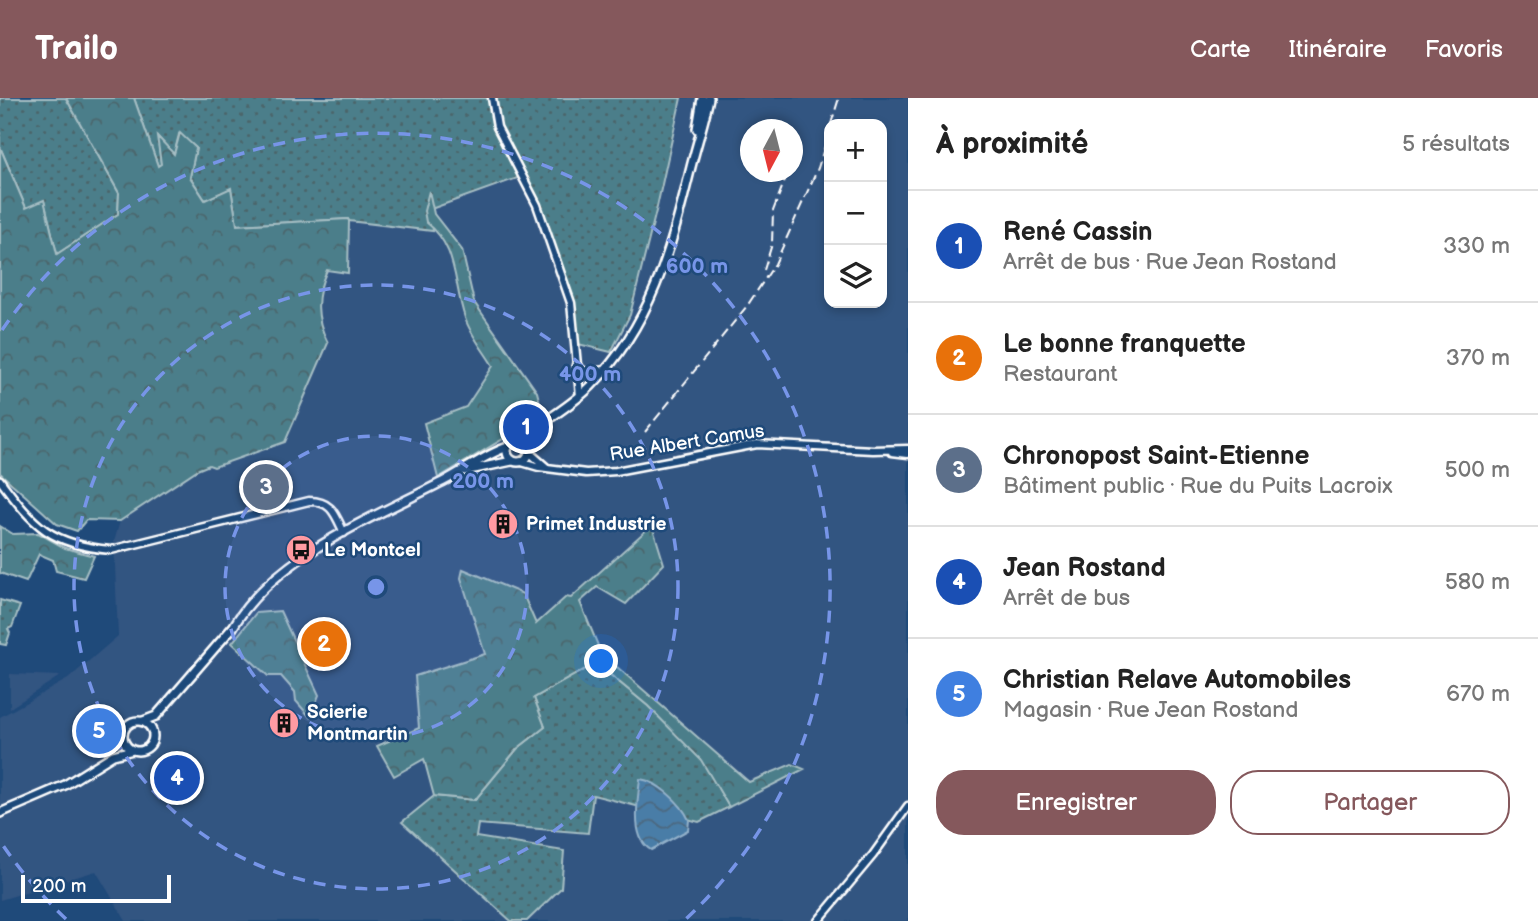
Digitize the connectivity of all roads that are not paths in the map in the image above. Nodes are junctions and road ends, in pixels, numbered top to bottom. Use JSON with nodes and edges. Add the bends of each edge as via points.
{"nodes":[{"id":1,"x":492,"y":98,"type":"edge"},
{"id":2,"x":702,"y":98,"type":"edge"},
{"id":3,"x":709,"y":98,"type":"edge"},
{"id":4,"x":695,"y":151,"type":"junction"},
{"id":5,"x":576,"y":365,"type":"junction"},
{"id":6,"x":605,"y":370,"type":"junction"},
{"id":7,"x":580,"y":396,"type":"junction"},
{"id":8,"x":532,"y":431,"type":"junction"},
{"id":9,"x":518,"y":440,"type":"junction"},
{"id":10,"x":508,"y":447,"type":"junction"},
{"id":11,"x":529,"y":449,"type":"junction"},
{"id":12,"x":908,"y":452,"type":"edge"},
{"id":13,"x":512,"y":461,"type":"junction"},
{"id":14,"x":522,"y":462,"type":"junction"},
{"id":15,"x":548,"y":468,"type":"junction"},
{"id":16,"x":464,"y":471,"type":"junction"},
{"id":17,"x":0,"y":480,"type":"edge"},
{"id":18,"x":344,"y":533,"type":"junction"},
{"id":19,"x":156,"y":716,"type":"junction"},
{"id":20,"x":142,"y":721,"type":"junction"},
{"id":21,"x":152,"y":733,"type":"junction"},
{"id":22,"x":123,"y":738,"type":"junction"},
{"id":23,"x":132,"y":750,"type":"junction"},
{"id":24,"x":113,"y":755,"type":"junction"},
{"id":25,"x":908,"y":806,"type":"edge"},
{"id":26,"x":0,"y":813,"type":"edge"},
{"id":27,"x":818,"y":921,"type":"edge"}],
"edges":[{"from":1,"to":5,"type":"street","via":[[501,136],[537,205],[572,303]]},
{"from":2,"to":4,"type":"main road"},
{"from":3,"to":4,"type":"main road"},
{"from":4,"to":6,"type":"main road","via":[[656,288],[631,337]]},
{"from":5,"to":6,"type":"street","via":[[586,373]]},
{"from":5,"to":7,"type":"street"},
{"from":6,"to":7,"type":"main road"},
{"from":7,"to":8,"type":"main road"},
{"from":8,"to":9,"type":"main road"},
{"from":8,"to":11,"type":"main road"},
{"from":9,"to":10,"type":"main road"},
{"from":9,"to":11,"type":"main road"},
{"from":10,"to":13,"type":"main road"},
{"from":10,"to":16,"type":"main road"},
{"from":11,"to":14,"type":"main road"},
{"from":11,"to":15,"type":"street"},
{"from":12,"to":15,"type":"street","name":"Rue Albert Camus","via":[[757,444],[616,471]]},
{"from":13,"to":14,"type":"main road"},
{"from":13,"to":16,"type":"main road"},
{"from":14,"to":15,"type":"street","name":"Rue Albert Camus"},
{"from":16,"to":18,"type":"main road"},
{"from":17,"to":18,"type":"street","via":[[40,528],[84,548],[111,550],[309,501],[328,506]]},
{"from":18,"to":19,"type":"main road","via":[[275,579]]},
{"from":19,"to":20,"type":"main road"},
{"from":19,"to":21,"type":"main road"},
{"from":20,"to":21,"type":"main road"},
{"from":20,"to":22,"type":"main road","via":[[126,726]]},
{"from":21,"to":23,"type":"main road","via":[[146,748]]},
{"from":22,"to":23,"type":"main road"},
{"from":22,"to":24,"type":"main road"},
{"from":23,"to":24,"type":"main road"},
{"from":24,"to":26,"type":"main road","via":[[65,785]]},
{"from":25,"to":27,"type":"street"}]}
